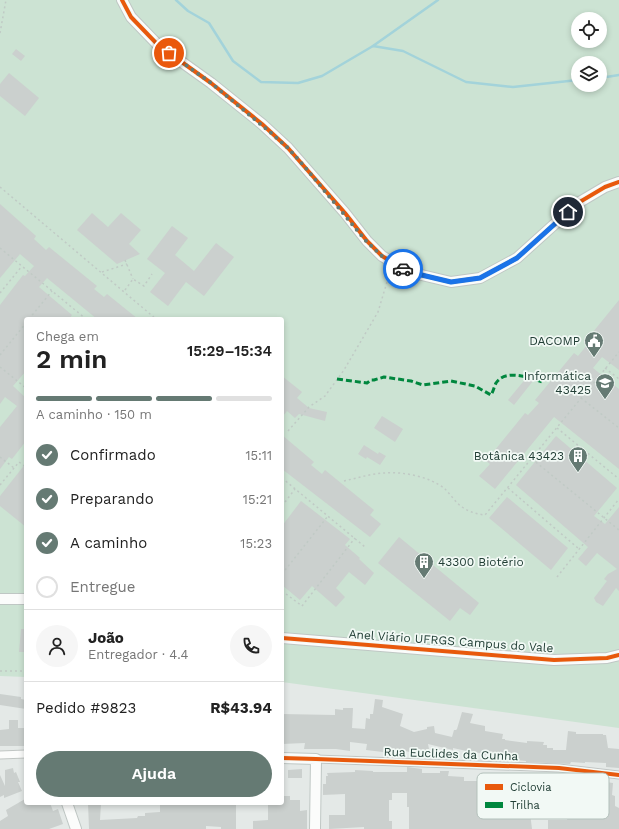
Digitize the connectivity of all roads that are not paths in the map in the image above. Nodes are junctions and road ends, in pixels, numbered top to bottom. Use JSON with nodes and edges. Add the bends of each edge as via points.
{"nodes":[{"id":1,"x":122,"y":0,"type":"edge"},
{"id":2,"x":619,"y":182,"type":"edge"},
{"id":3,"x":24,"y":599,"type":"edge"},
{"id":4,"x":0,"y":600,"type":"edge"},
{"id":5,"x":284,"y":638,"type":"edge"},
{"id":6,"x":619,"y":655,"type":"edge"},
{"id":7,"x":24,"y":754,"type":"edge"},
{"id":8,"x":0,"y":756,"type":"edge"},
{"id":9,"x":284,"y":758,"type":"edge"},
{"id":10,"x":316,"y":759,"type":"junction"},
{"id":11,"x":602,"y":773,"type":"edge"},
{"id":12,"x":609,"y":774,"type":"edge"},
{"id":13,"x":619,"y":775,"type":"edge"},
{"id":14,"x":68,"y":805,"type":"edge"},
{"id":15,"x":76,"y":829,"type":"edge"},
{"id":16,"x":315,"y":829,"type":"edge"}],
"edges":[{"from":1,"to":2,"type":"street","via":[[131,17],[158,45],[211,83],[267,129],[288,148],[372,246],[382,256],[409,272],[451,282],[480,278],[517,258],[578,203]]},
{"from":3,"to":4,"type":"street"},
{"from":5,"to":6,"type":"street","name":"Anel Viário UFRGS Campus do Vale","via":[[554,660],[607,658]]},
{"from":7,"to":8,"type":"street"},
{"from":9,"to":10,"type":"street","name":"Rua Euclides da Cunha"},
{"from":10,"to":11,"type":"street","name":"Rua Euclides da Cunha","via":[[559,768]]},
{"from":10,"to":16,"type":"street"},
{"from":12,"to":13,"type":"street","name":"Rua Euclides da Cunha"},
{"from":14,"to":15,"type":"street"}]}
